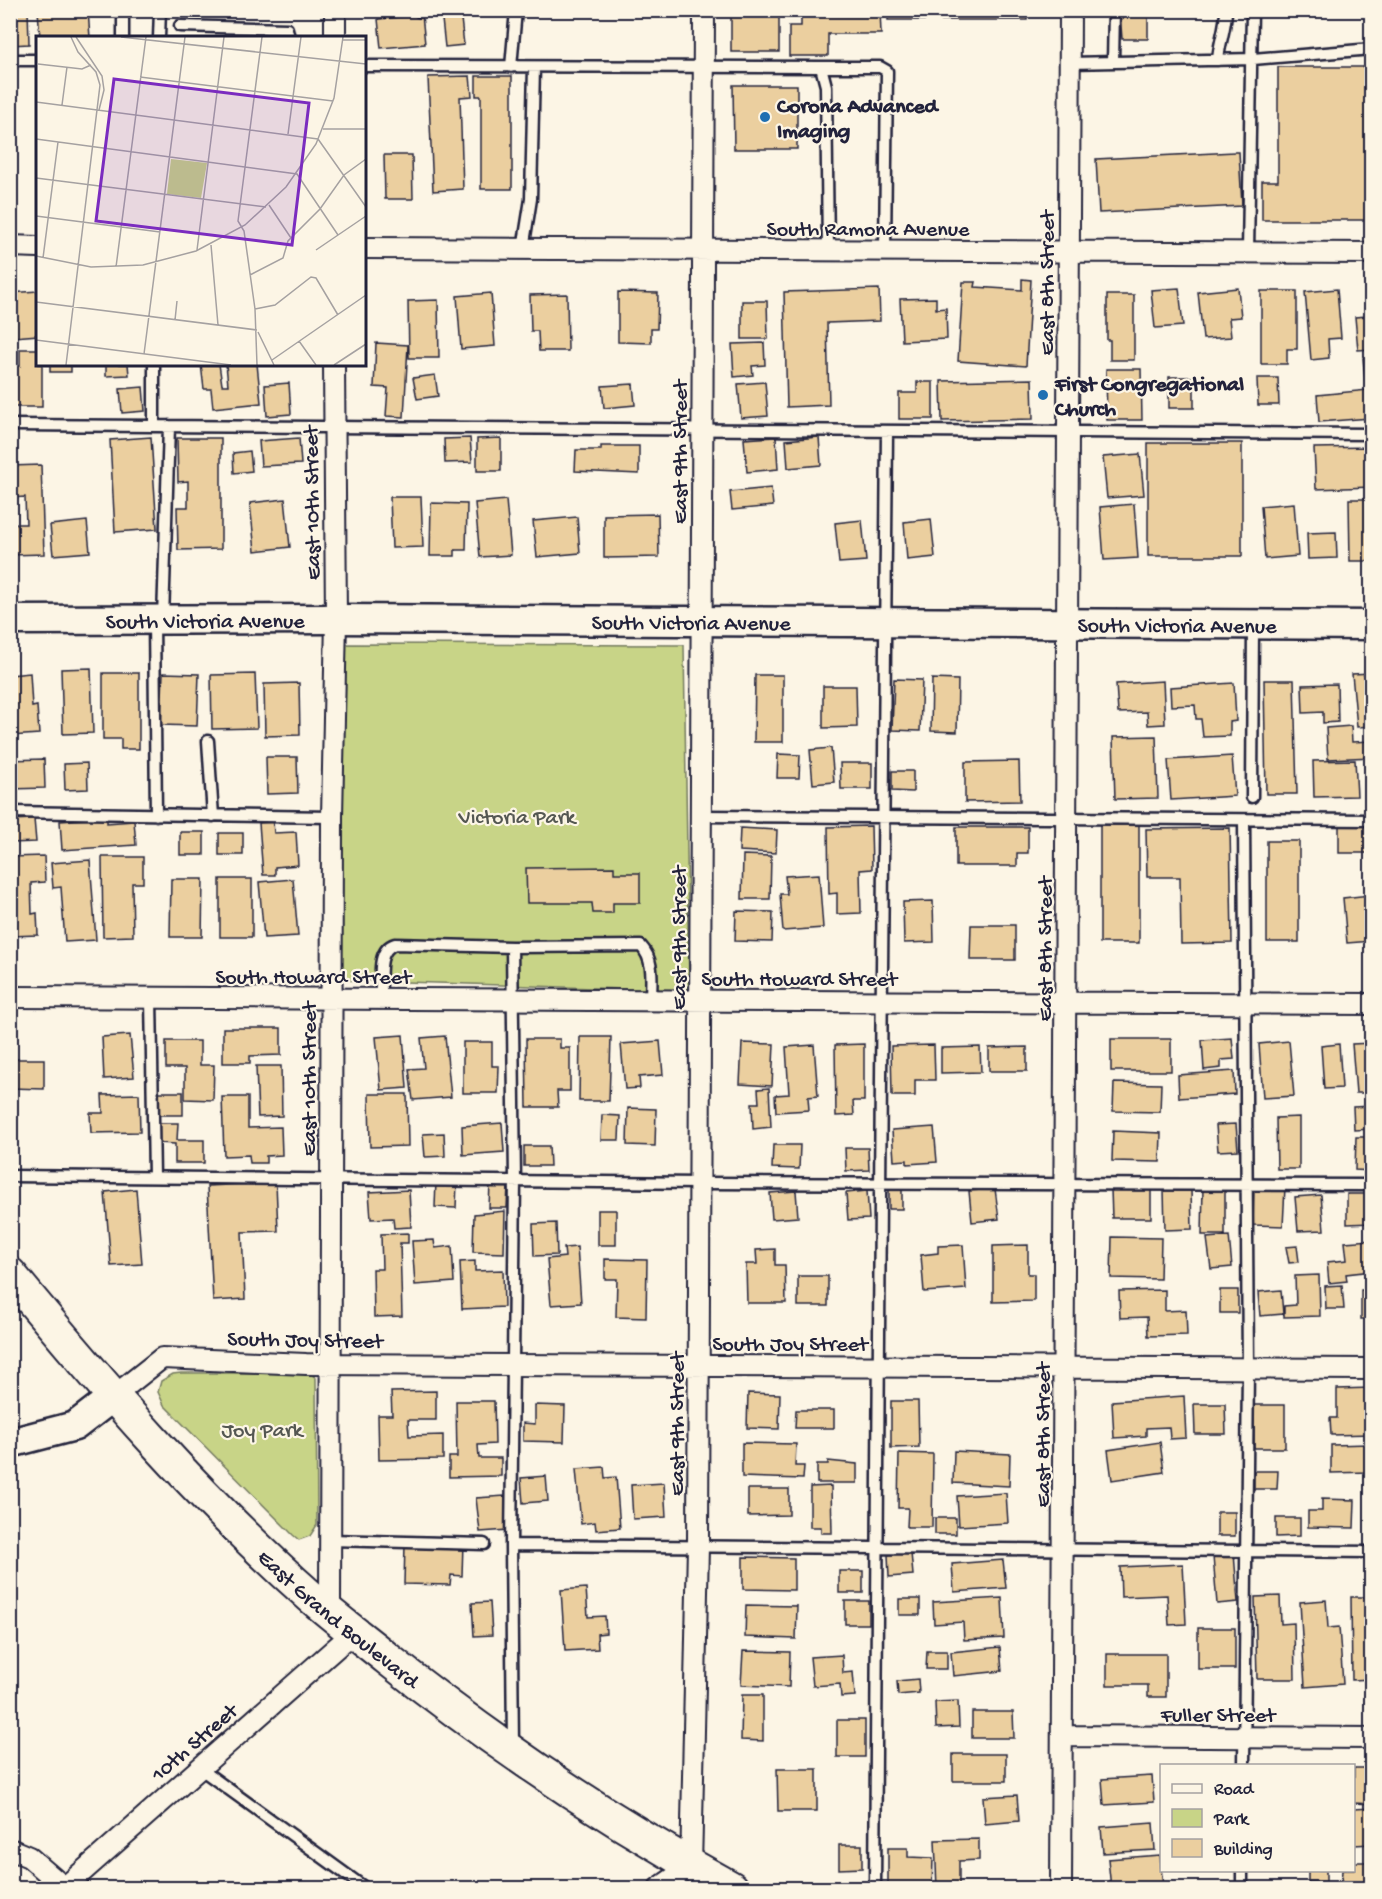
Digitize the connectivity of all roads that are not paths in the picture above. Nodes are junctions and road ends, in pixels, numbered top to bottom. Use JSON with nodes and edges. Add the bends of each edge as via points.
{"nodes":[{"id":1,"x":123,"y":10,"type":"edge"},
{"id":2,"x":160,"y":10,"type":"edge"},
{"id":3,"x":335,"y":10,"type":"edge"},
{"id":4,"x":516,"y":10,"type":"edge"},
{"id":5,"x":704,"y":10,"type":"edge"},
{"id":6,"x":1070,"y":10,"type":"edge"},
{"id":7,"x":1114,"y":10,"type":"edge"},
{"id":8,"x":1226,"y":10,"type":"edge"},
{"id":9,"x":1252,"y":10,"type":"edge"},
{"id":10,"x":180,"y":26,"type":"dead end"},
{"id":11,"x":123,"y":36,"type":"edge"},
{"id":12,"x":159,"y":36,"type":"edge"},
{"id":13,"x":289,"y":36,"type":"edge"},
{"id":14,"x":335,"y":36,"type":"edge"},
{"id":15,"x":1371,"y":49,"type":"edge"},
{"id":16,"x":1253,"y":59,"type":"junction"},
{"id":17,"x":10,"y":60,"type":"edge"},
{"id":18,"x":36,"y":60,"type":"edge"},
{"id":19,"x":1218,"y":60,"type":"junction"},
{"id":20,"x":1113,"y":62,"type":"junction"},
{"id":21,"x":1070,"y":63,"type":"junction"},
{"id":22,"x":366,"y":66,"type":"edge"},
{"id":23,"x":511,"y":67,"type":"junction"},
{"id":24,"x":534,"y":67,"type":"junction"},
{"id":25,"x":704,"y":67,"type":"junction"},
{"id":26,"x":821,"y":67,"type":"junction"},
{"id":27,"x":10,"y":246,"type":"edge"},
{"id":28,"x":36,"y":247,"type":"edge"},
{"id":29,"x":366,"y":248,"type":"edge"},
{"id":30,"x":524,"y":249,"type":"junction"},
{"id":31,"x":703,"y":250,"type":"junction"},
{"id":32,"x":828,"y":250,"type":"junction"},
{"id":33,"x":885,"y":250,"type":"junction"},
{"id":34,"x":1069,"y":252,"type":"junction"},
{"id":35,"x":1248,"y":252,"type":"junction"},
{"id":36,"x":1371,"y":253,"type":"edge"},
{"id":37,"x":154,"y":366,"type":"edge"},
{"id":38,"x":334,"y":366,"type":"edge"},
{"id":39,"x":10,"y":425,"type":"edge"},
{"id":40,"x":154,"y":426,"type":"junction"},
{"id":41,"x":168,"y":426,"type":"junction"},
{"id":42,"x":334,"y":428,"type":"junction"},
{"id":43,"x":702,"y":430,"type":"junction"},
{"id":44,"x":887,"y":432,"type":"junction"},
{"id":45,"x":1069,"y":433,"type":"junction"},
{"id":46,"x":1371,"y":434,"type":"edge"},
{"id":47,"x":336,"y":618,"type":"junction"},
{"id":48,"x":10,"y":620,"type":"edge"},
{"id":49,"x":159,"y":620,"type":"junction"},
{"id":50,"x":702,"y":621,"type":"junction"},
{"id":51,"x":885,"y":623,"type":"junction"},
{"id":52,"x":1068,"y":623,"type":"junction"},
{"id":53,"x":1252,"y":625,"type":"junction"},
{"id":54,"x":1371,"y":625,"type":"edge"},
{"id":55,"x":208,"y":741,"type":"dead end"},
{"id":56,"x":1252,"y":797,"type":"dead end"},
{"id":57,"x":10,"y":812,"type":"edge"},
{"id":58,"x":156,"y":815,"type":"junction"},
{"id":59,"x":213,"y":816,"type":"junction"},
{"id":60,"x":701,"y":816,"type":"junction"},
{"id":61,"x":332,"y":817,"type":"junction"},
{"id":62,"x":884,"y":817,"type":"junction"},
{"id":63,"x":1067,"y":820,"type":"junction"},
{"id":64,"x":1244,"y":820,"type":"junction"},
{"id":65,"x":1371,"y":820,"type":"edge"},
{"id":66,"x":512,"y":947,"type":"junction"},
{"id":67,"x":10,"y":997,"type":"edge"},
{"id":68,"x":151,"y":998,"type":"junction"},
{"id":69,"x":332,"y":999,"type":"junction"},
{"id":70,"x":381,"y":999,"type":"junction"},
{"id":71,"x":514,"y":1000,"type":"junction"},
{"id":72,"x":651,"y":1001,"type":"junction"},
{"id":73,"x":700,"y":1001,"type":"junction"},
{"id":74,"x":883,"y":1002,"type":"junction"},
{"id":75,"x":1066,"y":1002,"type":"junction"},
{"id":76,"x":1247,"y":1004,"type":"junction"},
{"id":77,"x":1371,"y":1004,"type":"edge"},
{"id":78,"x":10,"y":1176,"type":"edge"},
{"id":79,"x":154,"y":1177,"type":"junction"},
{"id":80,"x":331,"y":1178,"type":"junction"},
{"id":81,"x":515,"y":1180,"type":"junction"},
{"id":82,"x":880,"y":1182,"type":"junction"},
{"id":83,"x":700,"y":1183,"type":"junction"},
{"id":84,"x":1066,"y":1183,"type":"junction"},
{"id":85,"x":1245,"y":1184,"type":"junction"},
{"id":86,"x":1371,"y":1185,"type":"edge"},
{"id":87,"x":10,"y":1274,"type":"edge"},
{"id":88,"x":330,"y":1364,"type":"junction"},
{"id":89,"x":513,"y":1365,"type":"junction"},
{"id":90,"x":699,"y":1366,"type":"junction"},
{"id":91,"x":877,"y":1367,"type":"junction"},
{"id":92,"x":1065,"y":1368,"type":"junction"},
{"id":93,"x":1248,"y":1368,"type":"junction"},
{"id":94,"x":1371,"y":1369,"type":"edge"},
{"id":95,"x":114,"y":1396,"type":"junction"},
{"id":96,"x":10,"y":1443,"type":"edge"},
{"id":97,"x":330,"y":1540,"type":"junction"},
{"id":98,"x":484,"y":1544,"type":"dead end"},
{"id":99,"x":511,"y":1545,"type":"junction"},
{"id":100,"x":698,"y":1546,"type":"junction"},
{"id":101,"x":877,"y":1548,"type":"junction"},
{"id":102,"x":1064,"y":1550,"type":"junction"},
{"id":103,"x":1247,"y":1551,"type":"junction"},
{"id":104,"x":1371,"y":1552,"type":"edge"},
{"id":105,"x":330,"y":1613,"type":"junction"},
{"id":106,"x":354,"y":1632,"type":"junction"},
{"id":107,"x":1064,"y":1736,"type":"junction"},
{"id":108,"x":1244,"y":1737,"type":"junction"},
{"id":109,"x":1371,"y":1738,"type":"edge"},
{"id":110,"x":513,"y":1753,"type":"junction"},
{"id":111,"x":1244,"y":1764,"type":"edge"},
{"id":112,"x":198,"y":1767,"type":"junction"},
{"id":113,"x":10,"y":1849,"type":"edge"},
{"id":114,"x":691,"y":1866,"type":"junction"},
{"id":115,"x":1242,"y":1872,"type":"edge"},
{"id":116,"x":65,"y":1888,"type":"edge"},
{"id":117,"x":365,"y":1888,"type":"edge"},
{"id":118,"x":659,"y":1888,"type":"edge"},
{"id":119,"x":732,"y":1888,"type":"edge"},
{"id":120,"x":875,"y":1888,"type":"edge"},
{"id":121,"x":1061,"y":1888,"type":"edge"},
{"id":122,"x":1242,"y":1888,"type":"edge"}],
"edges":[{"from":1,"to":11,"type":"lane"},
{"from":2,"to":12,"type":"lane"},
{"from":3,"to":14,"type":"street"},
{"from":4,"to":23,"type":"lane"},
{"from":5,"to":25,"type":"street","name":"East 9th Street"},
{"from":6,"to":21,"type":"street","name":"East 8th Street"},
{"from":7,"to":20,"type":"lane"},
{"from":8,"to":19,"type":"lane"},
{"from":9,"to":16,"type":"lane"},
{"from":10,"to":13,"type":"lane","via":[[287,29]]},
{"from":15,"to":16,"type":"lane"},
{"from":16,"to":19,"type":"lane"},
{"from":16,"to":35,"type":"lane"},
{"from":17,"to":18,"type":"lane"},
{"from":19,"to":20,"type":"lane"},
{"from":20,"to":21,"type":"lane"},
{"from":21,"to":34,"type":"street","name":"East 8th Street"},
{"from":22,"to":23,"type":"lane"},
{"from":23,"to":24,"type":"lane"},
{"from":24,"to":25,"type":"lane"},
{"from":24,"to":30,"type":"lane","via":[[531,199]]},
{"from":25,"to":26,"type":"lane"},
{"from":25,"to":31,"type":"street","name":"East 9th Street"},
{"from":26,"to":32,"type":"lane","via":[[826,86]]},
{"from":26,"to":33,"type":"lane","via":[[880,67],[887,71]]},
{"from":27,"to":28,"type":"street"},
{"from":29,"to":30,"type":"street","name":"South Ramona Avenue"},
{"from":30,"to":31,"type":"street","name":"South Ramona Avenue"},
{"from":31,"to":32,"type":"street","name":"South Ramona Avenue"},
{"from":31,"to":43,"type":"street","name":"East 9th Street"},
{"from":32,"to":33,"type":"street","name":"South Ramona Avenue"},
{"from":33,"to":34,"type":"street","name":"South Ramona Avenue"},
{"from":34,"to":35,"type":"street","name":"South Ramona Avenue"},
{"from":34,"to":45,"type":"street","name":"East 8th Street"},
{"from":35,"to":36,"type":"street","name":"South Ramona Avenue"},
{"from":37,"to":40,"type":"lane"},
{"from":38,"to":42,"type":"street","name":"East 10th Street"},
{"from":39,"to":40,"type":"lane"},
{"from":40,"to":41,"type":"lane"},
{"from":41,"to":42,"type":"lane"},
{"from":41,"to":49,"type":"lane"},
{"from":42,"to":43,"type":"lane"},
{"from":42,"to":47,"type":"street","name":"East 10th Street"},
{"from":43,"to":44,"type":"lane"},
{"from":43,"to":50,"type":"street","name":"East 9th Street"},
{"from":44,"to":45,"type":"lane"},
{"from":44,"to":51,"type":"lane"},
{"from":45,"to":46,"type":"lane"},
{"from":45,"to":52,"type":"street","name":"East 8th Street"},
{"from":47,"to":49,"type":"street","name":"South Victoria Avenue"},
{"from":47,"to":50,"type":"street","name":"South Victoria Avenue"},
{"from":47,"to":61,"type":"street","name":"East 10th Street"},
{"from":48,"to":49,"type":"street","name":"South Victoria Avenue"},
{"from":49,"to":58,"type":"lane"},
{"from":50,"to":51,"type":"street","name":"South Victoria Avenue"},
{"from":50,"to":60,"type":"street","name":"East 9th Street"},
{"from":51,"to":52,"type":"street","name":"South Victoria Avenue"},
{"from":51,"to":62,"type":"lane"},
{"from":52,"to":53,"type":"street","name":"South Victoria Avenue"},
{"from":52,"to":63,"type":"street","name":"East 8th Street"},
{"from":53,"to":54,"type":"street","name":"South Victoria Avenue"},
{"from":53,"to":56,"type":"lane"},
{"from":55,"to":59,"type":"lane"},
{"from":57,"to":58,"type":"lane"},
{"from":58,"to":59,"type":"lane"},
{"from":59,"to":61,"type":"lane"},
{"from":60,"to":62,"type":"lane"},
{"from":60,"to":73,"type":"street","name":"East 9th Street"},
{"from":61,"to":69,"type":"street","name":"East 10th Street"},
{"from":62,"to":63,"type":"lane"},
{"from":62,"to":74,"type":"lane"},
{"from":63,"to":64,"type":"lane"},
{"from":63,"to":75,"type":"street","name":"East 8th Street"},
{"from":64,"to":65,"type":"lane"},
{"from":64,"to":76,"type":"lane"},
{"from":66,"to":70,"type":"lane","via":[[387,946],[382,953]]},
{"from":66,"to":71,"type":"lane"},
{"from":66,"to":72,"type":"lane","via":[[641,946],[649,954],[651,964]]},
{"from":67,"to":68,"type":"street","name":"South Howard Street"},
{"from":68,"to":69,"type":"street","name":"South Howard Street"},
{"from":68,"to":79,"type":"lane"},
{"from":69,"to":70,"type":"street","name":"South Howard Street"},
{"from":69,"to":80,"type":"street","name":"East 10th Street"},
{"from":70,"to":71,"type":"street","name":"South Howard Street"},
{"from":71,"to":72,"type":"street","name":"South Howard Street"},
{"from":71,"to":81,"type":"lane"},
{"from":72,"to":73,"type":"street","name":"South Howard Street"},
{"from":73,"to":74,"type":"street","name":"South Howard Street"},
{"from":73,"to":83,"type":"street","name":"East 9th Street"},
{"from":74,"to":75,"type":"street","name":"South Howard Street"},
{"from":74,"to":82,"type":"lane"},
{"from":75,"to":76,"type":"street","name":"South Howard Street"},
{"from":75,"to":84,"type":"street","name":"East 8th Street"},
{"from":76,"to":77,"type":"street","name":"South Howard Street"},
{"from":76,"to":85,"type":"lane"},
{"from":78,"to":79,"type":"lane"},
{"from":79,"to":80,"type":"lane"},
{"from":80,"to":81,"type":"lane"},
{"from":80,"to":88,"type":"street","name":"East 10th Street"},
{"from":81,"to":83,"type":"lane"},
{"from":81,"to":89,"type":"lane"},
{"from":82,"to":83,"type":"lane"},
{"from":82,"to":84,"type":"lane"},
{"from":82,"to":91,"type":"lane"},
{"from":83,"to":90,"type":"street","name":"East 9th Street"},
{"from":84,"to":85,"type":"lane"},
{"from":84,"to":92,"type":"street","name":"East 8th Street"},
{"from":85,"to":86,"type":"lane"},
{"from":85,"to":93,"type":"lane"},
{"from":87,"to":95,"type":"main road","name":"East Grand Boulevard"},
{"from":88,"to":89,"type":"street","name":"South Joy Street"},
{"from":88,"to":95,"type":"street","name":"South Joy Street","via":[[162,1358]]},
{"from":88,"to":97,"type":"street","name":"East 10th Street"},
{"from":89,"to":90,"type":"street","name":"South Joy Street"},
{"from":89,"to":99,"type":"lane"},
{"from":90,"to":91,"type":"street","name":"South Joy Street"},
{"from":90,"to":100,"type":"street","name":"East 9th Street"},
{"from":91,"to":92,"type":"street","name":"South Joy Street"},
{"from":91,"to":101,"type":"lane"},
{"from":92,"to":93,"type":"street","name":"South Joy Street"},
{"from":92,"to":102,"type":"street","name":"East 8th Street"},
{"from":93,"to":94,"type":"street","name":"South Joy Street"},
{"from":93,"to":103,"type":"lane"},
{"from":95,"to":96,"type":"street","via":[[75,1426]]},
{"from":95,"to":105,"type":"main road","name":"East Grand Boulevard","via":[[208,1497]]},
{"from":97,"to":98,"type":"lane"},
{"from":97,"to":105,"type":"street","name":"East 10th Street"},
{"from":99,"to":100,"type":"lane"},
{"from":99,"to":110,"type":"lane"},
{"from":100,"to":101,"type":"lane"},
{"from":100,"to":114,"type":"street","name":"East 9th Street"},
{"from":101,"to":102,"type":"lane"},
{"from":101,"to":120,"type":"lane"},
{"from":102,"to":103,"type":"lane"},
{"from":102,"to":107,"type":"street","name":"East 8th Street"},
{"from":103,"to":104,"type":"lane"},
{"from":103,"to":108,"type":"lane"},
{"from":105,"to":106,"type":"main road","name":"East Grand Boulevard"},
{"from":106,"to":110,"type":"main road","name":"East Grand Boulevard"},
{"from":106,"to":112,"type":"street","name":"10th Street"},
{"from":107,"to":108,"type":"street","name":"Fuller Street"},
{"from":107,"to":121,"type":"street","name":"East 8th Street"},
{"from":108,"to":109,"type":"street","name":"Fuller Street"},
{"from":108,"to":111,"type":"lane"},
{"from":110,"to":114,"type":"main road","name":"East Grand Boulevard"},
{"from":112,"to":116,"type":"street","name":"10th Street"},
{"from":112,"to":117,"type":"lane"},
{"from":113,"to":116,"type":"street","via":[[30,1857]]},
{"from":114,"to":118,"type":"street"},
{"from":114,"to":119,"type":"main road","name":"East Grand Boulevard"},
{"from":115,"to":122,"type":"lane"}]}
